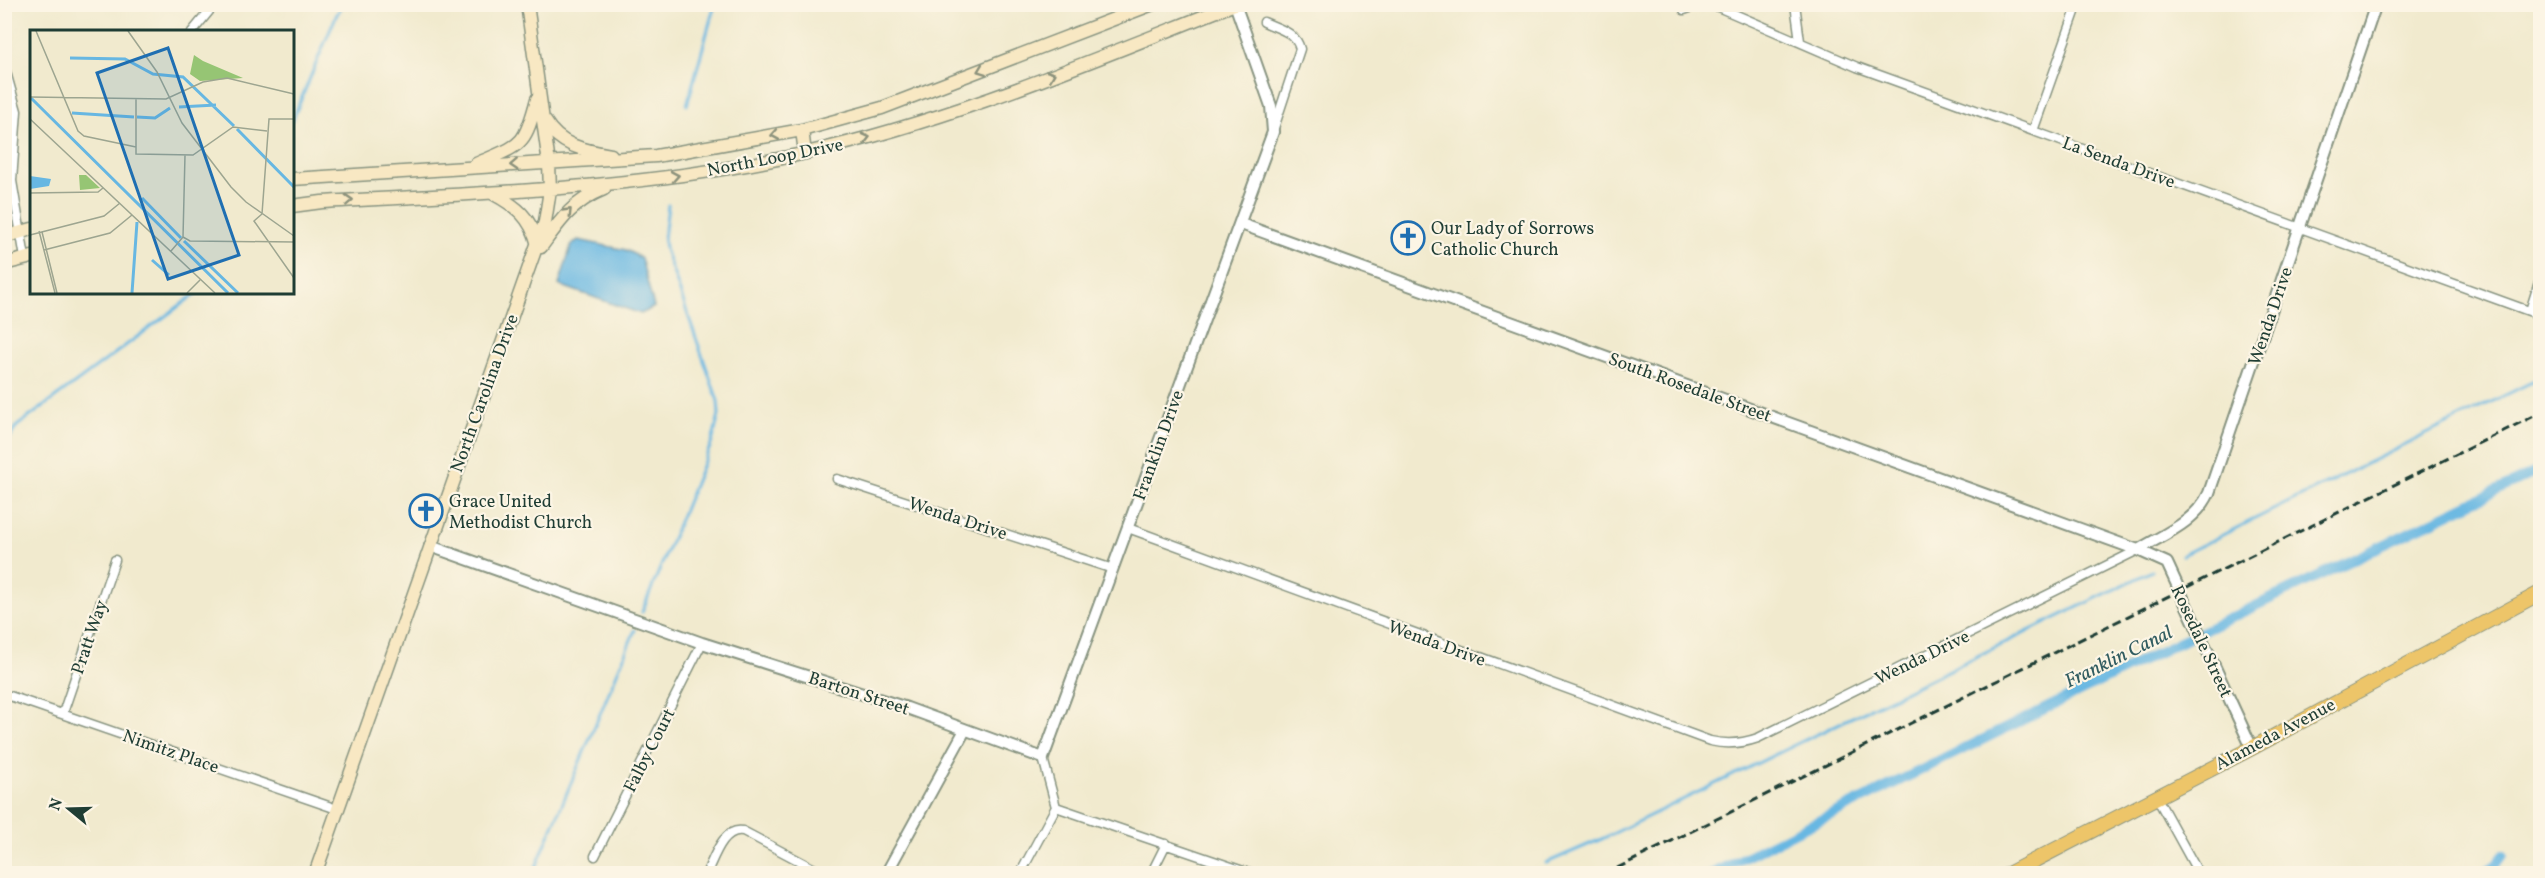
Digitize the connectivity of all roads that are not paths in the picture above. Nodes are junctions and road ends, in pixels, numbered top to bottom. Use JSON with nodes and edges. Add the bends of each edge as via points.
{"nodes":[{"id":1,"x":215,"y":4,"type":"edge"},
{"id":2,"x":526,"y":4,"type":"edge"},
{"id":3,"x":1153,"y":4,"type":"edge"},
{"id":4,"x":1235,"y":4,"type":"edge"},
{"id":5,"x":1702,"y":4,"type":"edge"},
{"id":6,"x":1711,"y":4,"type":"edge"},
{"id":7,"x":1795,"y":4,"type":"edge"},
{"id":8,"x":2078,"y":4,"type":"edge"},
{"id":9,"x":2376,"y":4,"type":"edge"},
{"id":10,"x":1684,"y":10,"type":"dead end"},
{"id":11,"x":1264,"y":22,"type":"dead end"},
{"id":12,"x":194,"y":30,"type":"edge"},
{"id":13,"x":1800,"y":40,"type":"junction"},
{"id":14,"x":4,"y":64,"type":"edge"},
{"id":15,"x":539,"y":92,"type":"junction"},
{"id":16,"x":542,"y":117,"type":"junction"},
{"id":17,"x":801,"y":130,"type":"junction"},
{"id":18,"x":2033,"y":131,"type":"junction"},
{"id":19,"x":1273,"y":132,"type":"junction"},
{"id":20,"x":805,"y":153,"type":"junction"},
{"id":21,"x":627,"y":158,"type":"junction"},
{"id":22,"x":549,"y":164,"type":"junction"},
{"id":23,"x":467,"y":168,"type":"junction"},
{"id":24,"x":294,"y":179,"type":"edge"},
{"id":25,"x":617,"y":183,"type":"junction"},
{"id":26,"x":550,"y":190,"type":"junction"},
{"id":27,"x":491,"y":193,"type":"junction"},
{"id":28,"x":294,"y":206,"type":"edge"},
{"id":29,"x":1241,"y":224,"type":"junction"},
{"id":30,"x":2300,"y":228,"type":"junction"},
{"id":31,"x":26,"y":231,"type":"edge"},
{"id":32,"x":4,"y":237,"type":"edge"},
{"id":33,"x":538,"y":245,"type":"junction"},
{"id":34,"x":28,"y":257,"type":"edge"},
{"id":35,"x":534,"y":258,"type":"junction"},
{"id":36,"x":4,"y":264,"type":"edge"},
{"id":37,"x":2541,"y":279,"type":"edge"},
{"id":38,"x":2530,"y":311,"type":"junction"},
{"id":39,"x":2541,"y":315,"type":"edge"},
{"id":40,"x":837,"y":478,"type":"dead end"},
{"id":41,"x":1128,"y":528,"type":"junction"},
{"id":42,"x":430,"y":546,"type":"junction"},
{"id":43,"x":2138,"y":550,"type":"junction"},
{"id":44,"x":115,"y":560,"type":"dead end"},
{"id":45,"x":1113,"y":569,"type":"junction"},
{"id":46,"x":2541,"y":593,"type":"edge"},
{"id":47,"x":702,"y":643,"type":"junction"},
{"id":48,"x":4,"y":694,"type":"edge"},
{"id":49,"x":63,"y":713,"type":"junction"},
{"id":50,"x":965,"y":730,"type":"junction"},
{"id":51,"x":2252,"y":748,"type":"junction"},
{"id":52,"x":1043,"y":758,"type":"junction"},
{"id":53,"x":2156,"y":796,"type":"junction"},
{"id":54,"x":1056,"y":807,"type":"junction"},
{"id":55,"x":338,"y":809,"type":"junction"},
{"id":56,"x":1166,"y":844,"type":"junction"},
{"id":57,"x":595,"y":856,"type":"dead end"},
{"id":58,"x":315,"y":873,"type":"edge"},
{"id":59,"x":706,"y":873,"type":"edge"},
{"id":60,"x":824,"y":873,"type":"edge"},
{"id":61,"x":886,"y":873,"type":"edge"},
{"id":62,"x":1020,"y":873,"type":"edge"},
{"id":63,"x":1151,"y":873,"type":"edge"},
{"id":64,"x":1252,"y":873,"type":"edge"},
{"id":65,"x":2008,"y":873,"type":"edge"},
{"id":66,"x":2199,"y":873,"type":"edge"}],
"edges":[{"from":1,"to":12,"type":"street"},
{"from":2,"to":15,"type":"main road","name":"North Carolina Drive"},
{"from":3,"to":17,"type":"main road","name":"North Loop Drive","one_way":true,"via":[[882,108]]},
{"from":4,"to":19,"type":"street","name":"Franklin Drive","via":[[1271,106]]},
{"from":20,"to":4,"type":"main road","name":"North Loop Drive","one_way":true,"via":[[877,135],[1026,85]]},
{"from":5,"to":10,"type":"street"},
{"from":6,"to":13,"type":"street","name":"La Senda Drive"},
{"from":7,"to":13,"type":"street"},
{"from":8,"to":18,"type":"street"},
{"from":9,"to":30,"type":"street","name":"Wenda Drive"},
{"from":11,"to":19,"type":"street","name":"Franklin Drive","via":[[1296,38],[1300,49]]},
{"from":13,"to":18,"type":"street","name":"La Senda Drive","via":[[1840,60]]},
{"from":14,"to":31,"type":"street","via":[[17,111],[12,181]]},
{"from":15,"to":16,"type":"main road","name":"North Carolina Drive"},
{"from":15,"to":23,"type":"main road","via":[[523,140]]},
{"from":16,"to":21,"type":"main road","via":[[564,142],[579,149]]},
{"from":16,"to":22,"type":"main road","name":"North Carolina Drive"},
{"from":17,"to":20,"type":"main road"},
{"from":17,"to":21,"type":"main road","name":"North Loop Drive","one_way":true},
{"from":18,"to":30,"type":"street","name":"La Senda Drive"},
{"from":19,"to":29,"type":"street","name":"Franklin Drive"},
{"from":25,"to":20,"type":"main road","name":"North Loop Drive","one_way":true},
{"from":21,"to":22,"type":"main road","name":"North Loop Drive"},
{"from":22,"to":23,"type":"main road","name":"North Loop Drive","one_way":true},
{"from":22,"to":26,"type":"main road","name":"North Carolina Drive"},
{"from":23,"to":24,"type":"main road","name":"North Loop Drive"},
{"from":25,"to":26,"type":"main road","name":"North Loop Drive"},
{"from":35,"to":25,"type":"main road","one_way":true,"via":[[568,211],[591,194]]},
{"from":26,"to":27,"type":"main road","name":"North Loop Drive"},
{"from":26,"to":33,"type":"main road","name":"North Carolina Drive"},
{"from":28,"to":27,"type":"main road","name":"North Loop Drive","one_way":true},
{"from":27,"to":33,"type":"main road","via":[[525,215]]},
{"from":29,"to":41,"type":"street","name":"Franklin Drive"},
{"from":29,"to":43,"type":"street","name":"South Rosedale Street"},
{"from":30,"to":38,"type":"street","name":"La Senda Drive"},
{"from":30,"to":43,"type":"street","name":"Wenda Drive","via":[[2203,507]]},
{"from":31,"to":32,"type":"main road"},
{"from":31,"to":34,"type":"street"},
{"from":33,"to":35,"type":"main road","name":"North Carolina Drive"},
{"from":34,"to":36,"type":"main road"},
{"from":35,"to":42,"type":"main road","name":"North Carolina Drive"},
{"from":37,"to":38,"type":"street"},
{"from":38,"to":39,"type":"street","name":"La Senda Drive"},
{"from":40,"to":45,"type":"street","name":"Wenda Drive"},
{"from":41,"to":43,"type":"street","name":"Wenda Drive","via":[[1723,744],[1758,738]]},
{"from":41,"to":45,"type":"street","name":"Franklin Drive"},
{"from":42,"to":47,"type":"street","name":"Barton Street"},
{"from":42,"to":55,"type":"main road","name":"North Carolina Drive"},
{"from":43,"to":51,"type":"street","name":"Rosedale Street","via":[[2167,563]]},
{"from":44,"to":49,"type":"street","name":"Pratt Way"},
{"from":45,"to":52,"type":"street","name":"Franklin Drive"},
{"from":46,"to":51,"type":"main road","name":"Alameda Avenue"},
{"from":47,"to":50,"type":"street","name":"Barton Street","via":[[818,678]]},
{"from":47,"to":57,"type":"street","name":"Falby Court"},
{"from":48,"to":49,"type":"street","name":"Nimitz Place"},
{"from":49,"to":55,"type":"street","name":"Nimitz Place"},
{"from":50,"to":52,"type":"street","name":"Barton Street"},
{"from":50,"to":61,"type":"street"},
{"from":51,"to":53,"type":"main road","name":"Alameda Avenue"},
{"from":52,"to":54,"type":"street"},
{"from":53,"to":65,"type":"main road","name":"Alameda Avenue"},
{"from":53,"to":66,"type":"street"},
{"from":54,"to":56,"type":"street"},
{"from":54,"to":62,"type":"street"},
{"from":55,"to":58,"type":"main road","name":"North Carolina Drive"},
{"from":56,"to":63,"type":"street"},
{"from":56,"to":64,"type":"street"},
{"from":59,"to":60,"type":"street","via":[[727,835],[737,830]]}]}
